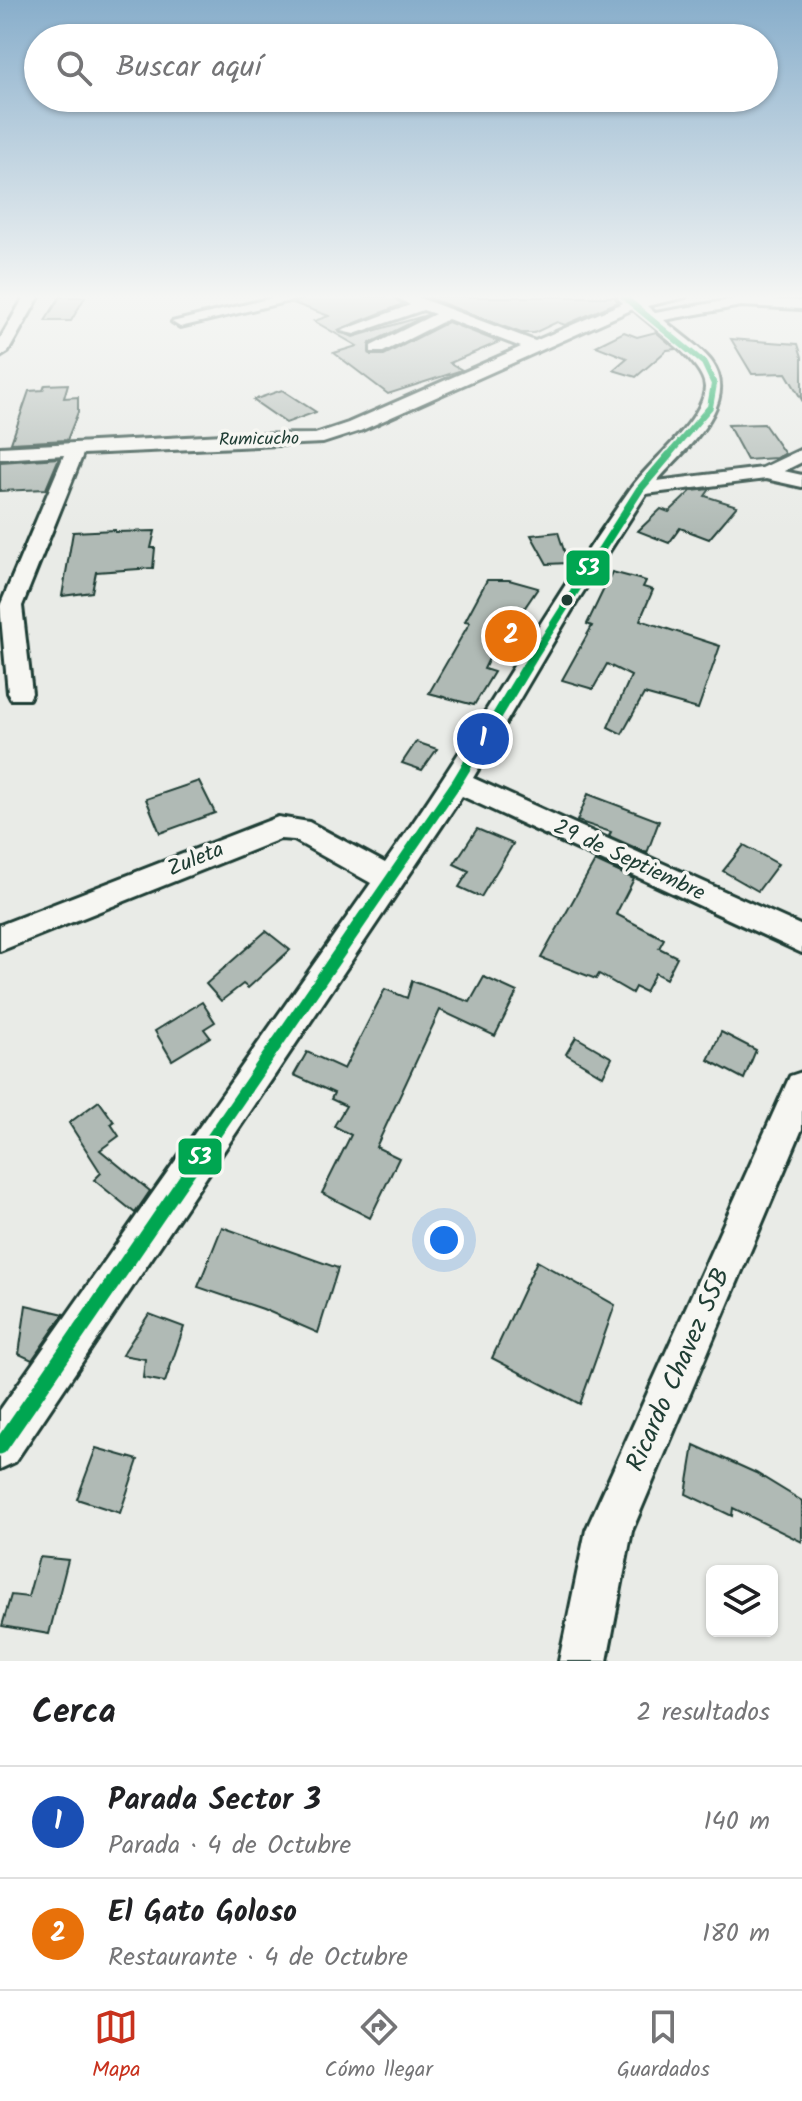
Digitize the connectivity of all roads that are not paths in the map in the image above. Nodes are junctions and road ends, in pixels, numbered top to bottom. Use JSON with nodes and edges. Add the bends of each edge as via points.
{"nodes":[{"id":1,"x":473,"y":375,"type":"edge"},
{"id":2,"x":709,"y":375,"type":"edge"},
{"id":3,"x":76,"y":449,"type":"junction"},
{"id":4,"x":0,"y":453,"type":"edge"},
{"id":5,"x":802,"y":455,"type":"edge"},
{"id":6,"x":766,"y":473,"type":"junction"},
{"id":7,"x":802,"y":481,"type":"edge"},
{"id":8,"x":640,"y":489,"type":"junction"},
{"id":9,"x":20,"y":693,"type":"dead end"},
{"id":10,"x":457,"y":782,"type":"junction"},
{"id":11,"x":389,"y":879,"type":"junction"},
{"id":12,"x":0,"y":938,"type":"edge"},
{"id":13,"x":802,"y":940,"type":"edge"},
{"id":14,"x":802,"y":1088,"type":"edge"},
{"id":15,"x":0,"y":1447,"type":"edge"},
{"id":16,"x":583,"y":1661,"type":"edge"}],
"edges":[{"from":1,"to":3,"type":"street","name":"Rumicucho","via":[[317,439]]},
{"from":2,"to":8,"type":"street","via":[[714,384],[710,407]]},
{"from":3,"to":4,"type":"street","name":"Rumicucho"},
{"from":3,"to":9,"type":"street","via":[[11,606]]},
{"from":5,"to":6,"type":"street"},
{"from":6,"to":7,"type":"street"},
{"from":6,"to":8,"type":"street"},
{"from":8,"to":10,"type":"street"},
{"from":10,"to":11,"type":"street"},
{"from":10,"to":13,"type":"street","name":"29 de Septiembre"},
{"from":11,"to":12,"type":"street","name":"Zuleta","via":[[299,830],[278,828]]},
{"from":11,"to":15,"type":"street"},
{"from":14,"to":16,"type":"street","name":"Ricardo Chavez S5B","via":[[609,1530]]}]}
